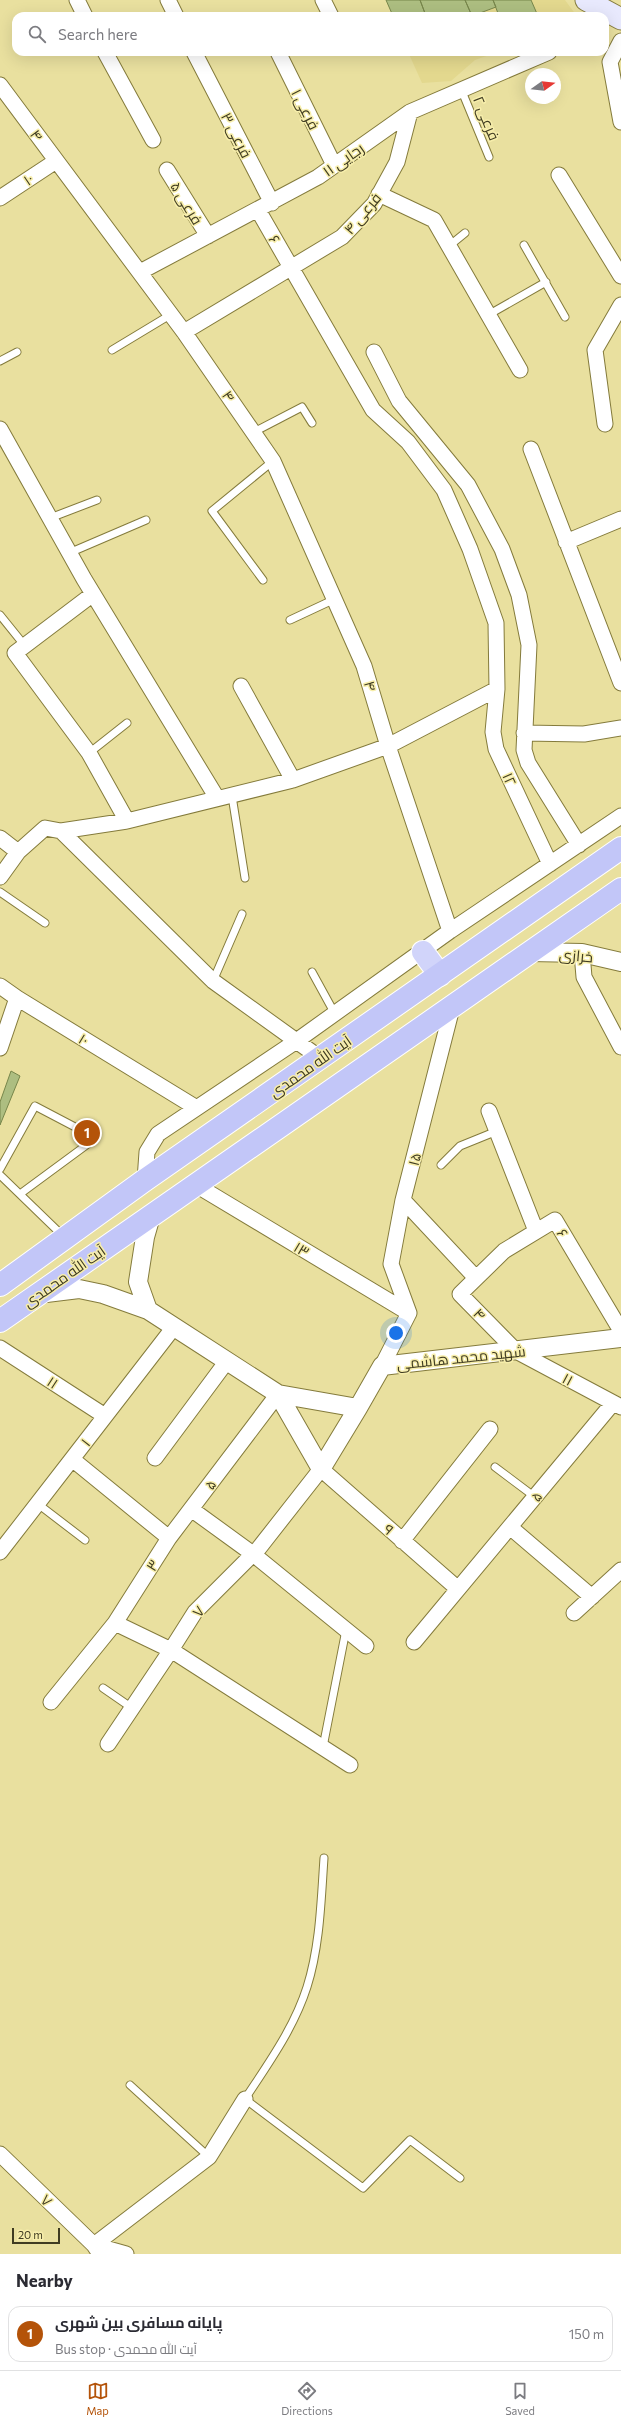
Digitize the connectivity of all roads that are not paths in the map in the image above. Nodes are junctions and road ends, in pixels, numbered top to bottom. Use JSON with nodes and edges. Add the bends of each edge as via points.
{"nodes":[{"id":1,"x":77,"y":0,"type":"edge"},
{"id":2,"x":168,"y":0,"type":"edge"},
{"id":3,"x":323,"y":0,"type":"edge"},
{"id":4,"x":597,"y":6,"type":"edge"},
{"id":5,"x":83,"y":12,"type":"edge"},
{"id":6,"x":174,"y":12,"type":"edge"},
{"id":7,"x":329,"y":12,"type":"edge"},
{"id":8,"x":608,"y":12,"type":"edge"},
{"id":9,"x":609,"y":12,"type":"edge"},
{"id":10,"x":621,"y":19,"type":"edge"},
{"id":11,"x":621,"y":41,"type":"edge"},
{"id":12,"x":107,"y":56,"type":"edge"},
{"id":13,"x":196,"y":56,"type":"edge"},
{"id":14,"x":280,"y":56,"type":"edge"},
{"id":15,"x":542,"y":56,"type":"edge"},
{"id":16,"x":0,"y":84,"type":"edge"},
{"id":17,"x":455,"y":87,"type":"junction"},
{"id":18,"x":410,"y":112,"type":"junction"},
{"id":19,"x":621,"y":122,"type":"edge"},
{"id":20,"x":153,"y":140,"type":"dead end"},
{"id":21,"x":489,"y":157,"type":"dead end"},
{"id":22,"x":56,"y":161,"type":"junction"},
{"id":23,"x":334,"y":165,"type":"junction"},
{"id":24,"x":167,"y":170,"type":"dead end"},
{"id":25,"x":559,"y":175,"type":"dead end"},
{"id":26,"x":379,"y":194,"type":"junction"},
{"id":27,"x":0,"y":198,"type":"edge"},
{"id":28,"x":272,"y":202,"type":"junction"},
{"id":29,"x":258,"y":210,"type":"junction"},
{"id":30,"x":465,"y":234,"type":"dead end"},
{"id":31,"x":208,"y":236,"type":"junction"},
{"id":32,"x":524,"y":245,"type":"dead end"},
{"id":33,"x":449,"y":246,"type":"junction"},
{"id":34,"x":292,"y":268,"type":"junction"},
{"id":35,"x":140,"y":272,"type":"junction"},
{"id":36,"x":621,"y":276,"type":"edge"},
{"id":37,"x":546,"y":282,"type":"junction"},
{"id":38,"x":621,"y":305,"type":"edge"},
{"id":39,"x":170,"y":315,"type":"junction"},
{"id":40,"x":488,"y":315,"type":"junction"},
{"id":41,"x":566,"y":317,"type":"dead end"},
{"id":42,"x":184,"y":332,"type":"junction"},
{"id":43,"x":112,"y":350,"type":"dead end"},
{"id":44,"x":17,"y":352,"type":"dead end"},
{"id":45,"x":374,"y":352,"type":"dead end"},
{"id":46,"x":0,"y":361,"type":"edge"},
{"id":47,"x":520,"y":370,"type":"dead end"},
{"id":48,"x":399,"y":401,"type":"junction"},
{"id":49,"x":373,"y":410,"type":"junction"},
{"id":50,"x":312,"y":423,"type":"dead end"},
{"id":51,"x":605,"y":424,"type":"dead end"},
{"id":52,"x":0,"y":429,"type":"edge"},
{"id":53,"x":254,"y":432,"type":"junction"},
{"id":54,"x":531,"y":449,"type":"dead end"},
{"id":55,"x":272,"y":462,"type":"junction"},
{"id":56,"x":97,"y":500,"type":"dead end"},
{"id":57,"x":50,"y":518,"type":"junction"},
{"id":58,"x":621,"y":519,"type":"edge"},
{"id":59,"x":146,"y":520,"type":"dead end"},
{"id":60,"x":566,"y":542,"type":"junction"},
{"id":61,"x":69,"y":553,"type":"junction"},
{"id":62,"x":263,"y":580,"type":"dead end"},
{"id":63,"x":93,"y":594,"type":"junction"},
{"id":64,"x":335,"y":599,"type":"junction"},
{"id":65,"x":0,"y":615,"type":"edge"},
{"id":66,"x":290,"y":620,"type":"dead end"},
{"id":67,"x":25,"y":646,"type":"junction"},
{"id":68,"x":621,"y":683,"type":"edge"},
{"id":69,"x":241,"y":686,"type":"dead end"},
{"id":70,"x":497,"y":689,"type":"junction"},
{"id":71,"x":127,"y":723,"type":"dead end"},
{"id":72,"x":621,"y":728,"type":"edge"},
{"id":73,"x":524,"y":733,"type":"junction"},
{"id":74,"x":388,"y":746,"type":"junction"},
{"id":75,"x":89,"y":753,"type":"junction"},
{"id":76,"x":293,"y":780,"type":"junction"},
{"id":77,"x":224,"y":797,"type":"junction"},
{"id":78,"x":621,"y":816,"type":"edge"},
{"id":79,"x":127,"y":821,"type":"junction"},
{"id":80,"x":61,"y":831,"type":"junction"},
{"id":81,"x":0,"y":838,"type":"edge"},
{"id":82,"x":579,"y":845,"type":"junction"},
{"id":83,"x":621,"y":848,"type":"edge"},
{"id":84,"x":18,"y":852,"type":"junction"},
{"id":85,"x":550,"y":864,"type":"junction"},
{"id":86,"x":0,"y":877,"type":"edge"},
{"id":87,"x":245,"y":878,"type":"dead end"},
{"id":88,"x":571,"y":883,"type":"junction"},
{"id":89,"x":621,"y":889,"type":"edge"},
{"id":90,"x":0,"y":892,"type":"edge"},
{"id":91,"x":531,"y":911,"type":"junction"},
{"id":92,"x":587,"y":911,"type":"junction"},
{"id":93,"x":242,"y":914,"type":"dead end"},
{"id":94,"x":45,"y":923,"type":"dead end"},
{"id":95,"x":450,"y":931,"type":"junction"},
{"id":96,"x":550,"y":938,"type":"junction"},
{"id":97,"x":423,"y":952,"type":"junction"},
{"id":98,"x":530,"y":952,"type":"junction"},
{"id":99,"x":582,"y":953,"type":"junction"},
{"id":100,"x":621,"y":962,"type":"edge"},
{"id":101,"x":312,"y":972,"type":"dead end"},
{"id":102,"x":440,"y":975,"type":"junction"},
{"id":103,"x":214,"y":981,"type":"junction"},
{"id":104,"x":0,"y":986,"type":"edge"},
{"id":105,"x":17,"y":998,"type":"junction"},
{"id":106,"x":453,"y":1004,"type":"junction"},
{"id":107,"x":335,"y":1014,"type":"junction"},
{"id":108,"x":295,"y":1042,"type":"junction"},
{"id":109,"x":621,"y":1047,"type":"edge"},
{"id":110,"x":0,"y":1048,"type":"edge"},
{"id":111,"x":320,"y":1058,"type":"junction"},
{"id":112,"x":196,"y":1107,"type":"junction"},
{"id":113,"x":489,"y":1111,"type":"dead end"},
{"id":114,"x":497,"y":1131,"type":"junction"},
{"id":115,"x":441,"y":1165,"type":"dead end"},
{"id":116,"x":0,"y":1169,"type":"edge"},
{"id":117,"x":0,"y":1175,"type":"edge"},
{"id":118,"x":145,"y":1180,"type":"junction"},
{"id":119,"x":196,"y":1185,"type":"junction"},
{"id":120,"x":20,"y":1194,"type":"junction"},
{"id":121,"x":403,"y":1200,"type":"junction"},
{"id":122,"x":151,"y":1216,"type":"junction"},
{"id":123,"x":536,"y":1231,"type":"junction"},
{"id":124,"x":66,"y":1239,"type":"junction"},
{"id":125,"x":476,"y":1278,"type":"junction"},
{"id":126,"x":0,"y":1285,"type":"edge"},
{"id":127,"x":38,"y":1294,"type":"junction"},
{"id":128,"x":148,"y":1310,"type":"junction"},
{"id":129,"x":408,"y":1312,"type":"junction"},
{"id":130,"x":0,"y":1321,"type":"edge"},
{"id":131,"x":174,"y":1327,"type":"junction"},
{"id":132,"x":621,"y":1332,"type":"edge"},
{"id":133,"x":621,"y":1338,"type":"edge"},
{"id":134,"x":0,"y":1348,"type":"edge"},
{"id":135,"x":516,"y":1351,"type":"junction"},
{"id":136,"x":227,"y":1361,"type":"junction"},
{"id":137,"x":382,"y":1366,"type":"junction"},
{"id":138,"x":278,"y":1394,"type":"junction"},
{"id":139,"x":617,"y":1405,"type":"edge"},
{"id":140,"x":358,"y":1408,"type":"junction"},
{"id":141,"x":105,"y":1416,"type":"junction"},
{"id":142,"x":490,"y":1429,"type":"dead end"},
{"id":143,"x":155,"y":1458,"type":"dead end"},
{"id":144,"x":72,"y":1459,"type":"junction"},
{"id":145,"x":495,"y":1467,"type":"dead end"},
{"id":146,"x":321,"y":1468,"type":"junction"},
{"id":147,"x":535,"y":1497,"type":"junction"},
{"id":148,"x":38,"y":1504,"type":"junction"},
{"id":149,"x":191,"y":1508,"type":"junction"},
{"id":150,"x":510,"y":1527,"type":"junction"},
{"id":151,"x":169,"y":1538,"type":"junction"},
{"id":152,"x":85,"y":1540,"type":"dead end"},
{"id":153,"x":402,"y":1540,"type":"junction"},
{"id":154,"x":0,"y":1552,"type":"edge"},
{"id":155,"x":253,"y":1554,"type":"junction"},
{"id":156,"x":621,"y":1571,"type":"edge"},
{"id":157,"x":458,"y":1589,"type":"junction"},
{"id":158,"x":592,"y":1597,"type":"junction"},
{"id":159,"x":574,"y":1613,"type":"dead end"},
{"id":160,"x":115,"y":1623,"type":"junction"},
{"id":161,"x":346,"y":1629,"type":"junction"},
{"id":162,"x":414,"y":1642,"type":"dead end"},
{"id":163,"x":366,"y":1646,"type":"dead end"},
{"id":164,"x":171,"y":1650,"type":"junction"},
{"id":165,"x":103,"y":1688,"type":"dead end"},
{"id":166,"x":51,"y":1702,"type":"dead end"},
{"id":167,"x":132,"y":1708,"type":"junction"},
{"id":168,"x":108,"y":1744,"type":"dead end"},
{"id":169,"x":323,"y":1747,"type":"junction"},
{"id":170,"x":350,"y":1765,"type":"dead end"},
{"id":171,"x":324,"y":1858,"type":"dead end"},
{"id":172,"x":130,"y":2085,"type":"dead end"},
{"id":173,"x":245,"y":2099,"type":"junction"},
{"id":174,"x":0,"y":2154,"type":"edge"},
{"id":175,"x":209,"y":2157,"type":"junction"},
{"id":176,"x":460,"y":2178,"type":"dead end"},
{"id":177,"x":97,"y":2249,"type":"edge"},
{"id":178,"x":126,"y":2254,"type":"edge"}],
"edges":[{"from":1,"to":5,"type":"street"},
{"from":2,"to":6,"type":"street"},
{"from":3,"to":7,"type":"street"},
{"from":4,"to":8,"type":"main road"},
{"from":9,"to":10,"type":"main road"},
{"from":11,"to":19,"type":"street","via":[[610,62]]},
{"from":12,"to":20,"type":"street"},
{"from":13,"to":28,"type":"street","name":"فرعی ۳"},
{"from":14,"to":23,"type":"street","name":"فرعی ۱"},
{"from":15,"to":17,"type":"street","name":"رجایی ۱۱"},
{"from":16,"to":22,"type":"street","name":"۴"},
{"from":17,"to":18,"type":"street","name":"رجایی ۱۱"},
{"from":17,"to":21,"type":"lane","name":"فرعی ۲"},
{"from":18,"to":23,"type":"street","name":"رجایی ۱۱"},
{"from":18,"to":26,"type":"street","name":"فرعی ۴","via":[[397,162]]},
{"from":22,"to":27,"type":"street","name":"۱۰"},
{"from":22,"to":35,"type":"street","name":"۴"},
{"from":23,"to":28,"type":"street","name":"رجایی ۱۱"},
{"from":24,"to":31,"type":"street","name":"فرعی ۵"},
{"from":25,"to":36,"type":"street"},
{"from":26,"to":33,"type":"street","via":[[434,220]]},
{"from":26,"to":34,"type":"street","name":"فرعی ۴","via":[[374,204],[342,237]]},
{"from":28,"to":29,"type":"street","name":"رجایی ۱۱"},
{"from":29,"to":31,"type":"street","name":"رجایی ۱۱"},
{"from":29,"to":34,"type":"street","name":"۶"},
{"from":30,"to":33,"type":"lane"},
{"from":31,"to":35,"type":"street","name":"رجایی ۱۱"},
{"from":32,"to":37,"type":"lane"},
{"from":33,"to":40,"type":"street"},
{"from":34,"to":42,"type":"street","name":"فرعی ۴"},
{"from":34,"to":49,"type":"street","name":"۶"},
{"from":35,"to":39,"type":"street","name":"۴"},
{"from":37,"to":40,"type":"lane"},
{"from":37,"to":41,"type":"lane"},
{"from":38,"to":51,"type":"street","via":[[595,350]]},
{"from":39,"to":42,"type":"street","name":"۴"},
{"from":39,"to":43,"type":"lane"},
{"from":40,"to":47,"type":"street"},
{"from":42,"to":53,"type":"street","name":"۴"},
{"from":44,"to":46,"type":"lane"},
{"from":45,"to":48,"type":"street"},
{"from":48,"to":49,"type":"street"},
{"from":48,"to":73,"type":"street","via":[[468,485],[502,549],[519,595],[529,645]]},
{"from":49,"to":70,"type":"street","name":"۱۲","via":[[408,442],[444,490],[470,549],[496,623]]},
{"from":50,"to":53,"type":"lane","via":[[302,407]]},
{"from":52,"to":57,"type":"street"},
{"from":53,"to":55,"type":"street","name":"۴"},
{"from":54,"to":60,"type":"street"},
{"from":55,"to":62,"type":"lane","via":[[212,511]]},
{"from":55,"to":64,"type":"street","name":"۴"},
{"from":56,"to":57,"type":"lane"},
{"from":57,"to":61,"type":"street"},
{"from":58,"to":60,"type":"street"},
{"from":59,"to":61,"type":"lane"},
{"from":60,"to":68,"type":"street"},
{"from":61,"to":63,"type":"street"},
{"from":63,"to":67,"type":"street"},
{"from":63,"to":77,"type":"street"},
{"from":64,"to":66,"type":"lane"},
{"from":64,"to":74,"type":"street","name":"۴","via":[[364,666]]},
{"from":65,"to":67,"type":"lane"},
{"from":67,"to":75,"type":"street","via":[[15,653]]},
{"from":69,"to":76,"type":"street"},
{"from":70,"to":74,"type":"street"},
{"from":70,"to":85,"type":"street","name":"۱۲","via":[[493,732],[496,749]]},
{"from":71,"to":75,"type":"lane"},
{"from":72,"to":73,"type":"street","via":[[584,734]]},
{"from":73,"to":82,"type":"street","via":[[524,750],[528,763]]},
{"from":74,"to":76,"type":"street"},
{"from":74,"to":95,"type":"street","name":"۴"},
{"from":75,"to":79,"type":"street"},
{"from":76,"to":77,"type":"street"},
{"from":77,"to":79,"type":"street"},
{"from":77,"to":87,"type":"lane"},
{"from":78,"to":82,"type":"street"},
{"from":79,"to":80,"type":"street"},
{"from":80,"to":84,"type":"street","via":[[45,828]]},
{"from":80,"to":103,"type":"street"},
{"from":81,"to":84,"type":"street"},
{"from":82,"to":85,"type":"street"},
{"from":83,"to":88,"type":"highway","name":"آیت الله محمدی"},
{"from":84,"to":86,"type":"street"},
{"from":85,"to":95,"type":"street"},
{"from":88,"to":91,"type":"highway","name":"آیت الله محمدی"},
{"from":88,"to":92,"type":"highway","via":[[567,890],[569,904],[580,912]]},
{"from":89,"to":92,"type":"highway","name":"آیت الله محمدی"},
{"from":90,"to":94,"type":"lane"},
{"from":91,"to":96,"type":"highway","via":[[546,912],[552,917],[554,931]]},
{"from":91,"to":102,"type":"highway","name":"آیت الله محمدی"},
{"from":92,"to":96,"type":"highway","name":"آیت الله محمدی"},
{"from":93,"to":103,"type":"lane"},
{"from":95,"to":97,"type":"street"},
{"from":96,"to":98,"type":"highway","name":"آیت الله محمدی"},
{"from":97,"to":102,"type":"main road"},
{"from":97,"to":107,"type":"street"},
{"from":98,"to":99,"type":"street","name":"خرازی"},
{"from":98,"to":106,"type":"highway","name":"آیت الله محمدی"},
{"from":99,"to":100,"type":"street","name":"خرازی"},
{"from":99,"to":109,"type":"street","via":[[584,977]]},
{"from":101,"to":107,"type":"lane"},
{"from":102,"to":111,"type":"highway","name":"آیت الله محمدی"},
{"from":103,"to":108,"type":"street"},
{"from":104,"to":105,"type":"street","name":"۱۰"},
{"from":105,"to":110,"type":"street"},
{"from":105,"to":112,"type":"street","name":"۱۰"},
{"from":106,"to":119,"type":"highway","name":"آیت الله محمدی"},
{"from":106,"to":121,"type":"street","name":"۱۵"},
{"from":107,"to":108,"type":"street"},
{"from":108,"to":111,"type":"street"},
{"from":108,"to":112,"type":"street"},
{"from":111,"to":118,"type":"highway","name":"آیت الله محمدی"},
{"from":112,"to":118,"type":"street","via":[[158,1134],[147,1152]]},
{"from":113,"to":114,"type":"street"},
{"from":114,"to":115,"type":"lane","via":[[460,1146]]},
{"from":114,"to":123,"type":"street"},
{"from":116,"to":120,"type":"lane","via":[[35,1106],[96,1138]]},
{"from":117,"to":120,"type":"lane"},
{"from":118,"to":124,"type":"highway","name":"آیت الله محمدی"},
{"from":119,"to":122,"type":"highway","name":"آیت الله محمدی"},
{"from":119,"to":129,"type":"street","name":"۱۳"},
{"from":120,"to":124,"type":"lane"},
{"from":121,"to":125,"type":"street"},
{"from":121,"to":129,"type":"street","name":"۱۵","via":[[391,1264]]},
{"from":122,"to":127,"type":"highway","name":"آیت الله محمدی"},
{"from":122,"to":128,"type":"street","via":[[144,1237],[138,1282]]},
{"from":123,"to":125,"type":"street","name":"۶","via":[[504,1251]]},
{"from":123,"to":132,"type":"street","name":"۶","via":[[555,1220]]},
{"from":124,"to":126,"type":"highway","name":"آیت الله محمدی"},
{"from":125,"to":135,"type":"street","name":"۴","via":[[460,1294]]},
{"from":127,"to":128,"type":"street","via":[[79,1289],[103,1294]]},
{"from":127,"to":130,"type":"highway","name":"آیت الله محمدی"},
{"from":128,"to":131,"type":"street"},
{"from":129,"to":137,"type":"street"},
{"from":131,"to":136,"type":"street"},
{"from":131,"to":141,"type":"street","name":"۱"},
{"from":133,"to":135,"type":"street","name":"شهید محمد هاشمی"},
{"from":134,"to":141,"type":"street","name":"۱۱"},
{"from":135,"to":137,"type":"street","name":"شهید محمد هاشمی"},
{"from":135,"to":139,"type":"street","name":"۱۱"},
{"from":136,"to":138,"type":"street"},
{"from":136,"to":143,"type":"street"},
{"from":137,"to":140,"type":"street","name":"شهید محمد هاشمی"},
{"from":138,"to":140,"type":"street"},
{"from":138,"to":146,"type":"street"},
{"from":138,"to":149,"type":"street","name":"۵"},
{"from":139,"to":147,"type":"street","name":"۵"},
{"from":140,"to":146,"type":"street","name":"۷"},
{"from":141,"to":144,"type":"street","name":"۱"},
{"from":142,"to":153,"type":"street"},
{"from":144,"to":148,"type":"street"},
{"from":144,"to":151,"type":"street","name":"۱"},
{"from":145,"to":147,"type":"lane"},
{"from":146,"to":153,"type":"street","name":"۹"},
{"from":146,"to":155,"type":"street","name":"۷"},
{"from":147,"to":150,"type":"street","name":"۵"},
{"from":148,"to":152,"type":"lane"},
{"from":148,"to":154,"type":"street"},
{"from":149,"to":151,"type":"street","name":"۳"},
{"from":149,"to":155,"type":"street"},
{"from":150,"to":157,"type":"street","name":"۵"},
{"from":150,"to":158,"type":"street"},
{"from":151,"to":160,"type":"street","name":"۳"},
{"from":153,"to":157,"type":"street","name":"۹"},
{"from":155,"to":161,"type":"street"},
{"from":155,"to":164,"type":"street","name":"۷","via":[[195,1612]]},
{"from":156,"to":158,"type":"street"},
{"from":157,"to":162,"type":"street","name":"۵"},
{"from":158,"to":159,"type":"street"},
{"from":160,"to":164,"type":"street"},
{"from":160,"to":166,"type":"street","name":"۳"},
{"from":161,"to":163,"type":"street"},
{"from":161,"to":169,"type":"lane"},
{"from":164,"to":167,"type":"street","name":"۷"},
{"from":164,"to":169,"type":"street"},
{"from":165,"to":167,"type":"lane"},
{"from":167,"to":168,"type":"street","name":"۷"},
{"from":169,"to":170,"type":"street"},
{"from":171,"to":173,"type":"lane","via":[[318,1940],[307,1988],[286,2035]]},
{"from":172,"to":175,"type":"lane"},
{"from":173,"to":175,"type":"street"},
{"from":173,"to":176,"type":"lane","via":[[363,2188],[410,2140]]},
{"from":174,"to":177,"type":"street","name":"۷"},
{"from":175,"to":177,"type":"street"},
{"from":177,"to":178,"type":"street"}]}
